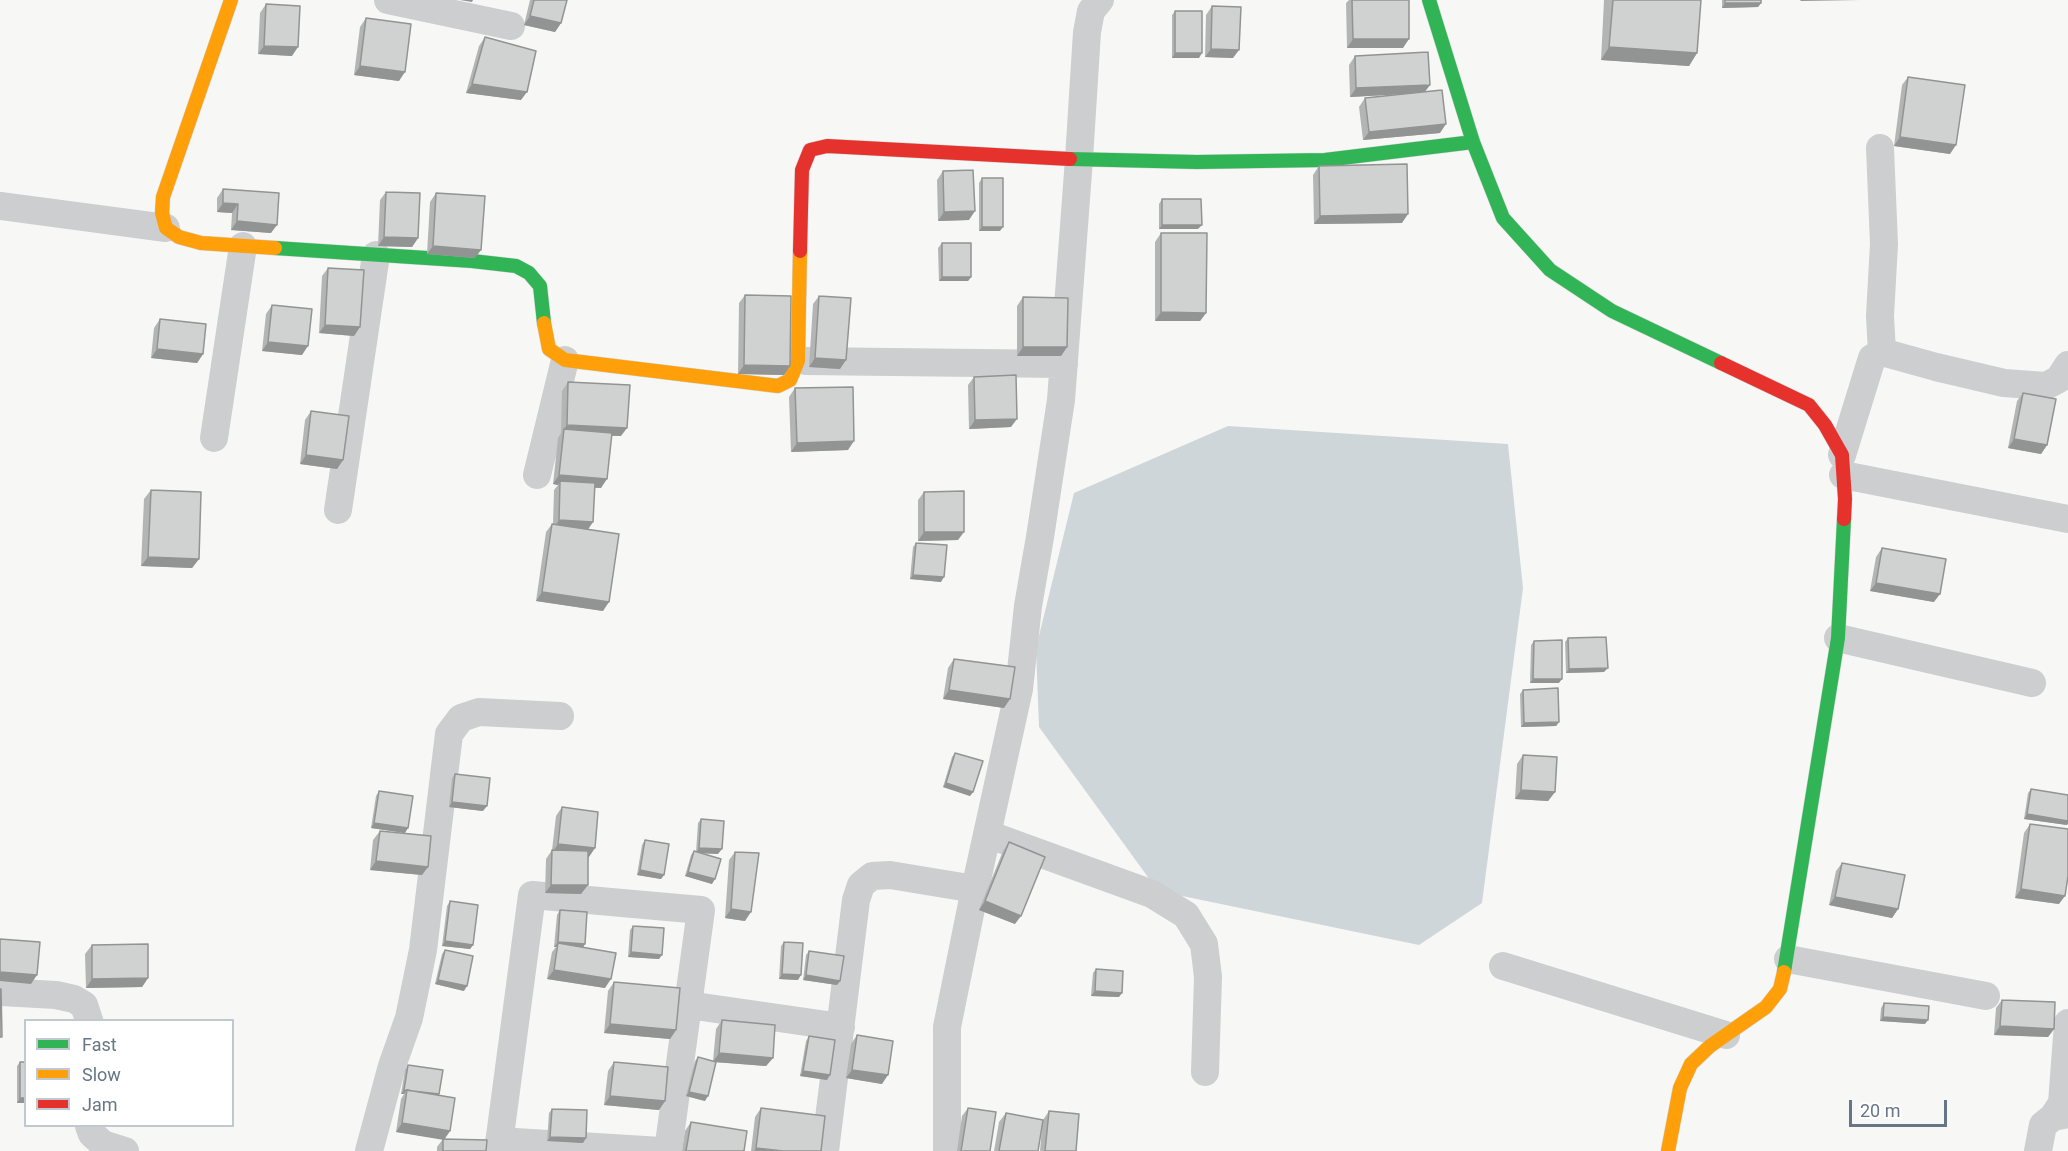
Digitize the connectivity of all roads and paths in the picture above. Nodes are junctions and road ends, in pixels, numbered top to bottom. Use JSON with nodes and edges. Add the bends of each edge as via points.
{"nodes":[{"id":1,"x":231,"y":0,"type":"edge"},
{"id":2,"x":388,"y":0,"type":"edge"},
{"id":3,"x":1100,"y":0,"type":"edge"},
{"id":4,"x":1429,"y":0,"type":"edge"},
{"id":5,"x":511,"y":26,"type":"dead end"},
{"id":6,"x":1473,"y":142,"type":"junction"},
{"id":7,"x":1880,"y":148,"type":"dead end"},
{"id":8,"x":1079,"y":159,"type":"junction"},
{"id":9,"x":0,"y":206,"type":"edge"},
{"id":10,"x":166,"y":228,"type":"junction"},
{"id":11,"x":243,"y":246,"type":"junction"},
{"id":12,"x":376,"y":255,"type":"junction"},
{"id":13,"x":1882,"y":352,"type":"junction"},
{"id":14,"x":565,"y":360,"type":"junction"},
{"id":15,"x":798,"y":361,"type":"junction"},
{"id":16,"x":1064,"y":364,"type":"junction"},
{"id":17,"x":2068,"y":366,"type":"edge"},
{"id":18,"x":214,"y":438,"type":"dead end"},
{"id":19,"x":1842,"y":465,"type":"junction"},
{"id":20,"x":537,"y":475,"type":"dead end"},
{"id":21,"x":338,"y":510,"type":"dead end"},
{"id":22,"x":2068,"y":519,"type":"edge"},
{"id":23,"x":1838,"y":638,"type":"junction"},
{"id":24,"x":2032,"y":683,"type":"dead end"},
{"id":25,"x":560,"y":716,"type":"dead end"},
{"id":26,"x":987,"y":834,"type":"junction"},
{"id":27,"x":975,"y":889,"type":"junction"},
{"id":28,"x":1788,"y":959,"type":"junction"},
{"id":29,"x":1503,"y":966,"type":"dead end"},
{"id":30,"x":0,"y":992,"type":"edge"},
{"id":31,"x":1986,"y":996,"type":"dead end"},
{"id":32,"x":688,"y":1005,"type":"junction"},
{"id":33,"x":89,"y":1019,"type":"edge"},
{"id":34,"x":2068,"y":1023,"type":"edge"},
{"id":35,"x":841,"y":1027,"type":"junction"},
{"id":36,"x":1726,"y":1035,"type":"junction"},
{"id":37,"x":1205,"y":1072,"type":"dead end"},
{"id":38,"x":2060,"y":1116,"type":"edge"},
{"id":39,"x":90,"y":1127,"type":"edge"},
{"id":40,"x":498,"y":1146,"type":"edge"},
{"id":41,"x":125,"y":1151,"type":"edge"},
{"id":42,"x":369,"y":1151,"type":"edge"},
{"id":43,"x":661,"y":1151,"type":"edge"},
{"id":44,"x":668,"y":1151,"type":"edge"},
{"id":45,"x":825,"y":1151,"type":"edge"},
{"id":46,"x":947,"y":1151,"type":"edge"},
{"id":47,"x":1668,"y":1151,"type":"edge"},
{"id":48,"x":2038,"y":1151,"type":"edge"}],
"edges":[{"from":1,"to":10,"type":"street","via":[[163,197]]},
{"from":2,"to":5,"type":"street"},
{"from":3,"to":8,"type":"street","via":[[1091,11],[1087,32]]},
{"from":4,"to":6,"type":"street"},
{"from":6,"to":8,"type":"street","via":[[1325,160]]},
{"from":6,"to":19,"type":"street","via":[[1503,218],[1550,270],[1612,311],[1809,405],[1825,425]]},
{"from":7,"to":13,"type":"street","via":[[1884,244]]},
{"from":8,"to":15,"type":"street","via":[[827,146],[810,150],[802,170]]},
{"from":8,"to":16,"type":"street"},
{"from":9,"to":10,"type":"street"},
{"from":10,"to":11,"type":"street","via":[[179,237],[201,243]]},
{"from":11,"to":12,"type":"street"},
{"from":11,"to":18,"type":"street"},
{"from":12,"to":14,"type":"street","via":[[516,266],[530,273],[540,286],[549,349]]},
{"from":12,"to":21,"type":"street"},
{"from":13,"to":17,"type":"street","via":[[2004,383],[2046,386],[2059,379]]},
{"from":13,"to":19,"type":"street","via":[[1872,358]]},
{"from":14,"to":15,"type":"street","via":[[778,386],[790,380]]},
{"from":14,"to":20,"type":"street"},
{"from":15,"to":16,"type":"street"},
{"from":16,"to":26,"type":"street","via":[[1019,689]]},
{"from":19,"to":22,"type":"street"},
{"from":19,"to":23,"type":"street","via":[[1845,500]]},
{"from":23,"to":24,"type":"street"},
{"from":23,"to":28,"type":"street"},
{"from":25,"to":42,"type":"street","via":[[479,712],[461,718],[449,734],[423,950],[409,1018]]},
{"from":26,"to":27,"type":"street"},
{"from":26,"to":37,"type":"street","via":[[1152,894],[1186,915],[1204,944],[1208,977]]},
{"from":27,"to":35,"type":"street","via":[[890,875],[872,876],[861,885]]},
{"from":27,"to":46,"type":"street","via":[[947,1027]]},
{"from":28,"to":31,"type":"street"},
{"from":28,"to":36,"type":"street","via":[[1780,990],[1766,1007]]},
{"from":29,"to":36,"type":"street"},
{"from":30,"to":33,"type":"street","via":[[74,999],[84,1005]]},
{"from":32,"to":35,"type":"street"},
{"from":32,"to":40,"type":"street","via":[[701,910],[532,895]]},
{"from":32,"to":44,"type":"street"},
{"from":34,"to":38,"type":"street"},
{"from":35,"to":45,"type":"street"},
{"from":36,"to":47,"type":"street","via":[[1691,1064],[1680,1088]]},
{"from":38,"to":48,"type":"street","via":[[2043,1125]]},
{"from":39,"to":41,"type":"street","via":[[103,1144]]},
{"from":40,"to":43,"type":"street"}]}
